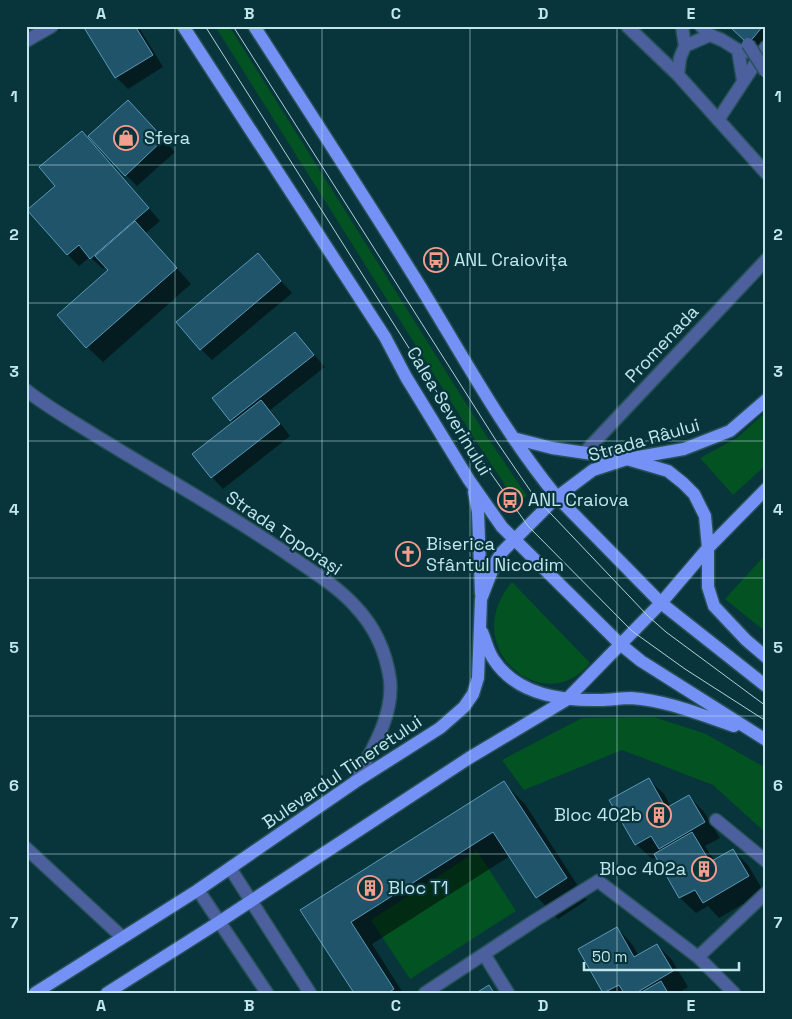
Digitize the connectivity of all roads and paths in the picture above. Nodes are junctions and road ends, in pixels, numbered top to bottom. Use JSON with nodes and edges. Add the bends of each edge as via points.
{"nodes":[{"id":1,"x":52,"y":26,"type":"edge"},
{"id":2,"x":183,"y":26,"type":"edge"},
{"id":3,"x":254,"y":26,"type":"edge"},
{"id":4,"x":627,"y":26,"type":"edge"},
{"id":5,"x":682,"y":26,"type":"edge"},
{"id":6,"x":706,"y":31,"type":"edge"},
{"id":7,"x":26,"y":41,"type":"edge"},
{"id":8,"x":685,"y":46,"type":"junction"},
{"id":9,"x":743,"y":47,"type":"junction"},
{"id":10,"x":763,"y":50,"type":"edge"},
{"id":11,"x":766,"y":72,"type":"edge"},
{"id":12,"x":678,"y":75,"type":"junction"},
{"id":13,"x":743,"y":80,"type":"junction"},
{"id":14,"x":718,"y":120,"type":"junction"},
{"id":15,"x":766,"y":173,"type":"edge"},
{"id":16,"x":766,"y":260,"type":"edge"},
{"id":17,"x":26,"y":390,"type":"edge"},
{"id":18,"x":766,"y":400,"type":"edge"},
{"id":19,"x":513,"y":438,"type":"junction"},
{"id":20,"x":584,"y":453,"type":"junction"},
{"id":21,"x":627,"y":459,"type":"junction"},
{"id":22,"x":469,"y":480,"type":"junction"},
{"id":23,"x":766,"y":489,"type":"edge"},
{"id":24,"x":557,"y":498,"type":"junction"},
{"id":25,"x":515,"y":539,"type":"junction"},
{"id":26,"x":708,"y":548,"type":"junction"},
{"id":27,"x":482,"y":599,"type":"junction"},
{"id":28,"x":660,"y":603,"type":"junction"},
{"id":29,"x":480,"y":627,"type":"junction"},
{"id":30,"x":620,"y":644,"type":"junction"},
{"id":31,"x":766,"y":657,"type":"edge"},
{"id":32,"x":766,"y":686,"type":"edge"},
{"id":33,"x":566,"y":700,"type":"junction"},
{"id":34,"x":761,"y":737,"type":"edge"},
{"id":35,"x":355,"y":782,"type":"junction"},
{"id":36,"x":716,"y":820,"type":"dead end"},
{"id":37,"x":26,"y":848,"type":"edge"},
{"id":38,"x":766,"y":861,"type":"edge"},
{"id":39,"x":230,"y":868,"type":"junction"},
{"id":40,"x":198,"y":890,"type":"junction"},
{"id":41,"x":766,"y":893,"type":"edge"},
{"id":42,"x":251,"y":901,"type":"junction"},
{"id":43,"x":219,"y":922,"type":"junction"},
{"id":44,"x":122,"y":938,"type":"junction"},
{"id":45,"x":484,"y":954,"type":"junction"},
{"id":46,"x":698,"y":957,"type":"junction"},
{"id":47,"x":35,"y":993,"type":"edge"},
{"id":48,"x":106,"y":993,"type":"edge"},
{"id":49,"x":267,"y":993,"type":"edge"},
{"id":50,"x":310,"y":993,"type":"edge"},
{"id":51,"x":425,"y":993,"type":"edge"},
{"id":52,"x":508,"y":993,"type":"edge"},
{"id":53,"x":734,"y":993,"type":"edge"}],
"edges":[{"from":1,"to":7,"type":"street"},
{"from":2,"to":22,"type":"main road","name":"Calea Severinului","via":[[384,337]]},
{"from":3,"to":19,"type":"main road"},
{"from":4,"to":12,"type":"street"},
{"from":5,"to":8,"type":"street"},
{"from":6,"to":8,"type":"street"},
{"from":6,"to":9,"type":"street"},
{"from":8,"to":12,"type":"street"},
{"from":9,"to":10,"type":"street"},
{"from":9,"to":11,"type":"street","bridge":true},
{"from":9,"to":13,"type":"street"},
{"from":10,"to":13,"type":"street"},
{"from":12,"to":14,"type":"street"},
{"from":13,"to":14,"type":"street"},
{"from":14,"to":15,"type":"street"},
{"from":16,"to":20,"type":"street","name":"Promenada"},
{"from":17,"to":35,"type":"street","name":"Strada Toporași","via":[[249,528],[329,583],[355,605],[375,631],[385,654],[390,681],[388,710]]},
{"from":18,"to":21,"type":"main road","name":"Strada Râului","via":[[730,431],[684,449]]},
{"from":19,"to":20,"type":"main road"},
{"from":19,"to":24,"type":"main road"},
{"from":20,"to":21,"type":"main road"},
{"from":21,"to":24,"type":"main road","name":"Strada Râului","via":[[593,470]]},
{"from":21,"to":26,"type":"main road","via":[[668,471],[694,494],[706,516]]},
{"from":22,"to":25,"type":"main road","name":"Calea Severinului","via":[[502,527]]},
{"from":22,"to":27,"type":"main road","via":[[478,512]]},
{"from":23,"to":26,"type":"main road"},
{"from":24,"to":25,"type":"main road","name":"Bulevardul Tineretului"},
{"from":24,"to":28,"type":"main road"},
{"from":25,"to":27,"type":"main road","name":"Bulevardul Tineretului","via":[[495,563]]},
{"from":25,"to":30,"type":"main road","name":"Calea Severinului"},
{"from":26,"to":28,"type":"main road"},
{"from":26,"to":31,"type":"main road","via":[[708,587],[714,606]]},
{"from":27,"to":29,"type":"main road","name":"Bulevardul Tineretului"},
{"from":28,"to":30,"type":"main road"},
{"from":28,"to":32,"type":"main road"},
{"from":29,"to":33,"type":"main road","via":[[493,659],[511,680],[528,689]]},
{"from":29,"to":35,"type":"main road","name":"Bulevardul Tineretului","via":[[478,678],[464,707],[440,728]]},
{"from":30,"to":33,"type":"main road"},
{"from":30,"to":34,"type":"main road","name":"Calea Severinului"},
{"from":33,"to":34,"type":"main road","via":[[629,698],[662,702]]},
{"from":33,"to":42,"type":"main road","via":[[469,758]]},
{"from":35,"to":39,"type":"main road","name":"Bulevardul Tineretului"},
{"from":36,"to":38,"type":"street"},
{"from":37,"to":44,"type":"street"},
{"from":39,"to":40,"type":"main road","name":"Bulevardul Tineretului"},
{"from":39,"to":42,"type":"street"},
{"from":40,"to":43,"type":"street"},
{"from":40,"to":44,"type":"main road","name":"Bulevardul Tineretului"},
{"from":41,"to":46,"type":"street"},
{"from":42,"to":43,"type":"main road"},
{"from":42,"to":50,"type":"street"},
{"from":43,"to":48,"type":"main road"},
{"from":43,"to":49,"type":"street"},
{"from":44,"to":47,"type":"main road","name":"Bulevardul Tineretului"},
{"from":45,"to":46,"type":"street","via":[[598,881]]},
{"from":45,"to":51,"type":"street"},
{"from":45,"to":52,"type":"street"},
{"from":46,"to":53,"type":"street"}]}
